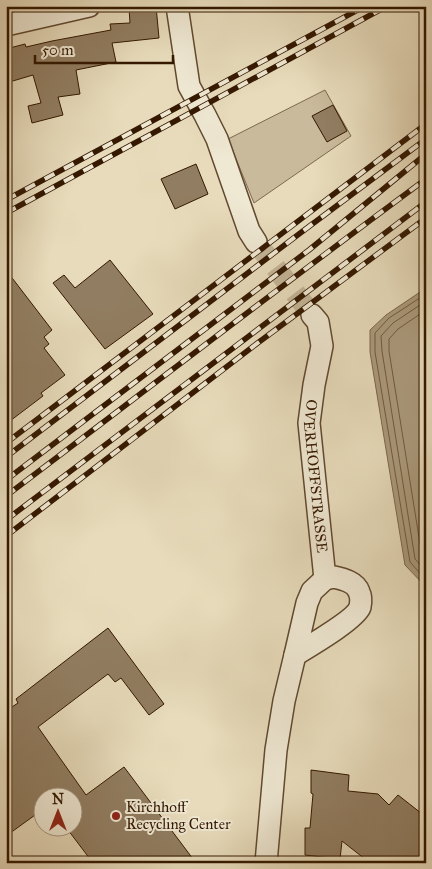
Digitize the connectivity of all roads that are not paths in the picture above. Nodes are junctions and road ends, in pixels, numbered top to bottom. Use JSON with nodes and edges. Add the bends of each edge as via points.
{"nodes":[{"id":1,"x":89,"y":6,"type":"edge"},
{"id":2,"x":177,"y":6,"type":"edge"},
{"id":3,"x":6,"y":25,"type":"edge"},
{"id":4,"x":256,"y":242,"type":"tunnel mouth"},
{"id":5,"x":312,"y":315,"type":"tunnel mouth"},
{"id":6,"x":325,"y":579,"type":"junction"},
{"id":7,"x":295,"y":656,"type":"junction"},
{"id":8,"x":266,"y":863,"type":"edge"}],
"edges":[{"from":1,"to":3,"type":"street"},
{"from":2,"to":4,"type":"street","via":[[189,86],[213,130],[249,231]]},
{"from":5,"to":6,"type":"street","name":"OVERHOFFSTRASSE","via":[[318,322],[322,346],[309,422]]},
{"from":6,"to":7,"type":"street","via":[[312,591]]},
{"from":6,"to":7,"type":"street","via":[[342,578],[358,588],[360,608],[348,621]]},
{"from":7,"to":8,"type":"street","via":[[276,750]]}]}
